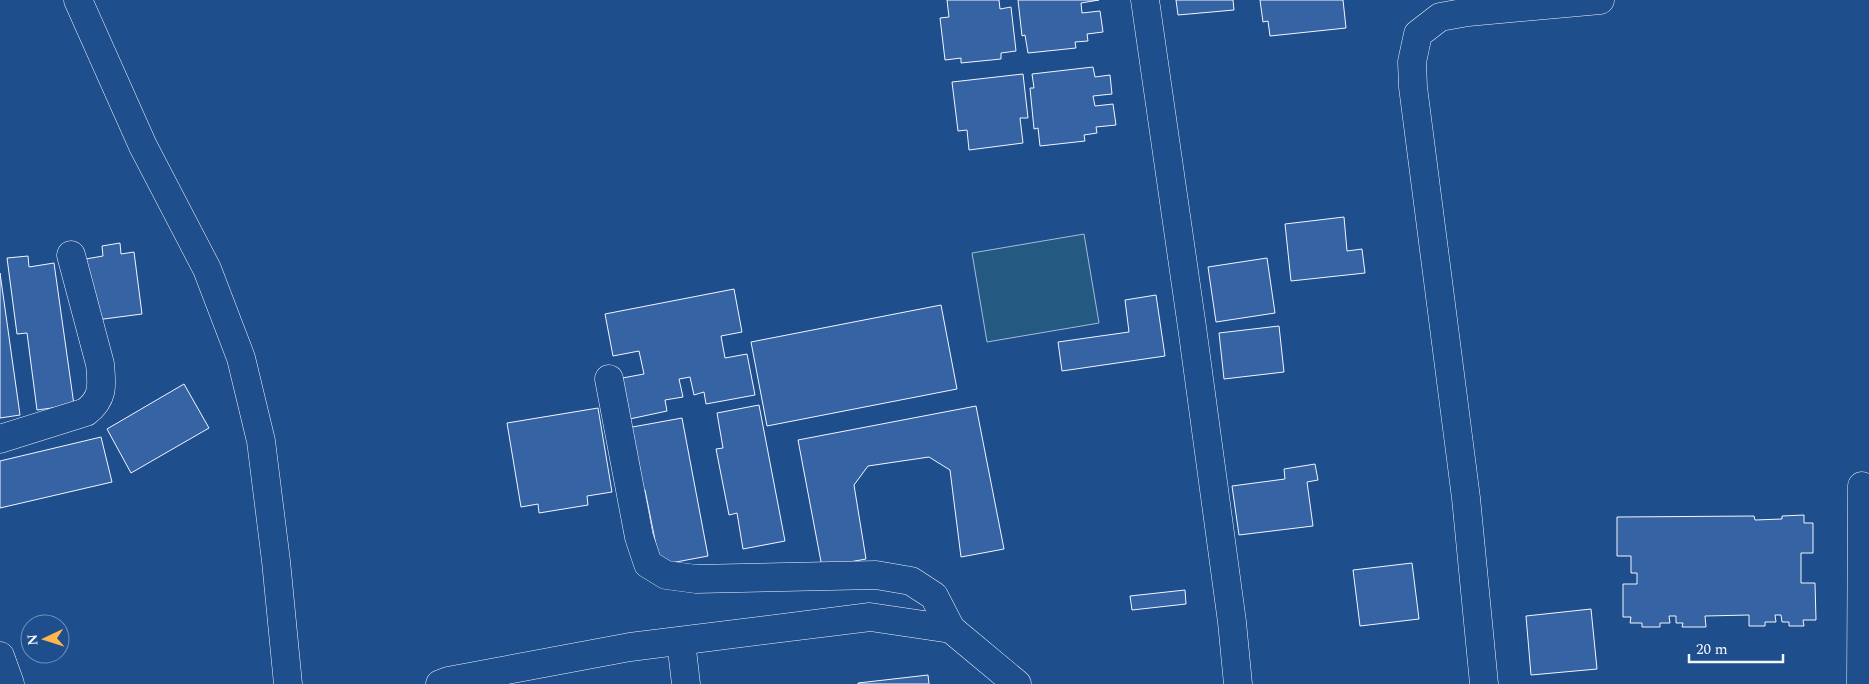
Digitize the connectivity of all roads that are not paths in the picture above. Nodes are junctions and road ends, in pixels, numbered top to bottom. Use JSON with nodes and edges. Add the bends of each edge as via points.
{"nodes":[{"id":1,"x":78,"y":0,"type":"edge"},
{"id":2,"x":1145,"y":0,"type":"edge"},
{"id":3,"x":1600,"y":0,"type":"edge"},
{"id":4,"x":71,"y":255,"type":"dead end"},
{"id":5,"x":609,"y":379,"type":"dead end"},
{"id":6,"x":0,"y":438,"type":"edge"},
{"id":7,"x":1862,"y":486,"type":"dead end"},
{"id":8,"x":951,"y":629,"type":"junction"},
{"id":9,"x":680,"y":641,"type":"junction"},
{"id":10,"x":0,"y":656,"type":"edge"},
{"id":11,"x":10,"y":684,"type":"edge"},
{"id":12,"x":288,"y":684,"type":"edge"},
{"id":13,"x":440,"y":684,"type":"edge"},
{"id":14,"x":686,"y":684,"type":"edge"},
{"id":15,"x":1017,"y":684,"type":"edge"},
{"id":16,"x":1238,"y":684,"type":"edge"},
{"id":17,"x":1484,"y":684,"type":"edge"},
{"id":18,"x":1861,"y":684,"type":"edge"}],
"edges":[{"from":1,"to":12,"type":"street","via":[[143,146],[207,270],[241,358],[261,441]]},
{"from":2,"to":16,"type":"street"},
{"from":3,"to":17,"type":"street","via":[[1440,17],[1418,34],[1412,62],[1466,498]]},
{"from":4,"to":6,"type":"street","via":[[100,364],[100,395],[86,412]]},
{"from":5,"to":8,"type":"street","via":[[639,537],[648,564],[666,575],[696,579],[876,575],[911,581],[934,596]]},
{"from":7,"to":18,"type":"street"},
{"from":8,"to":9,"type":"street","via":[[870,617]]},
{"from":8,"to":15,"type":"street"},
{"from":9,"to":13,"type":"street","via":[[630,646]]},
{"from":9,"to":14,"type":"street"},
{"from":10,"to":11,"type":"street"}]}
